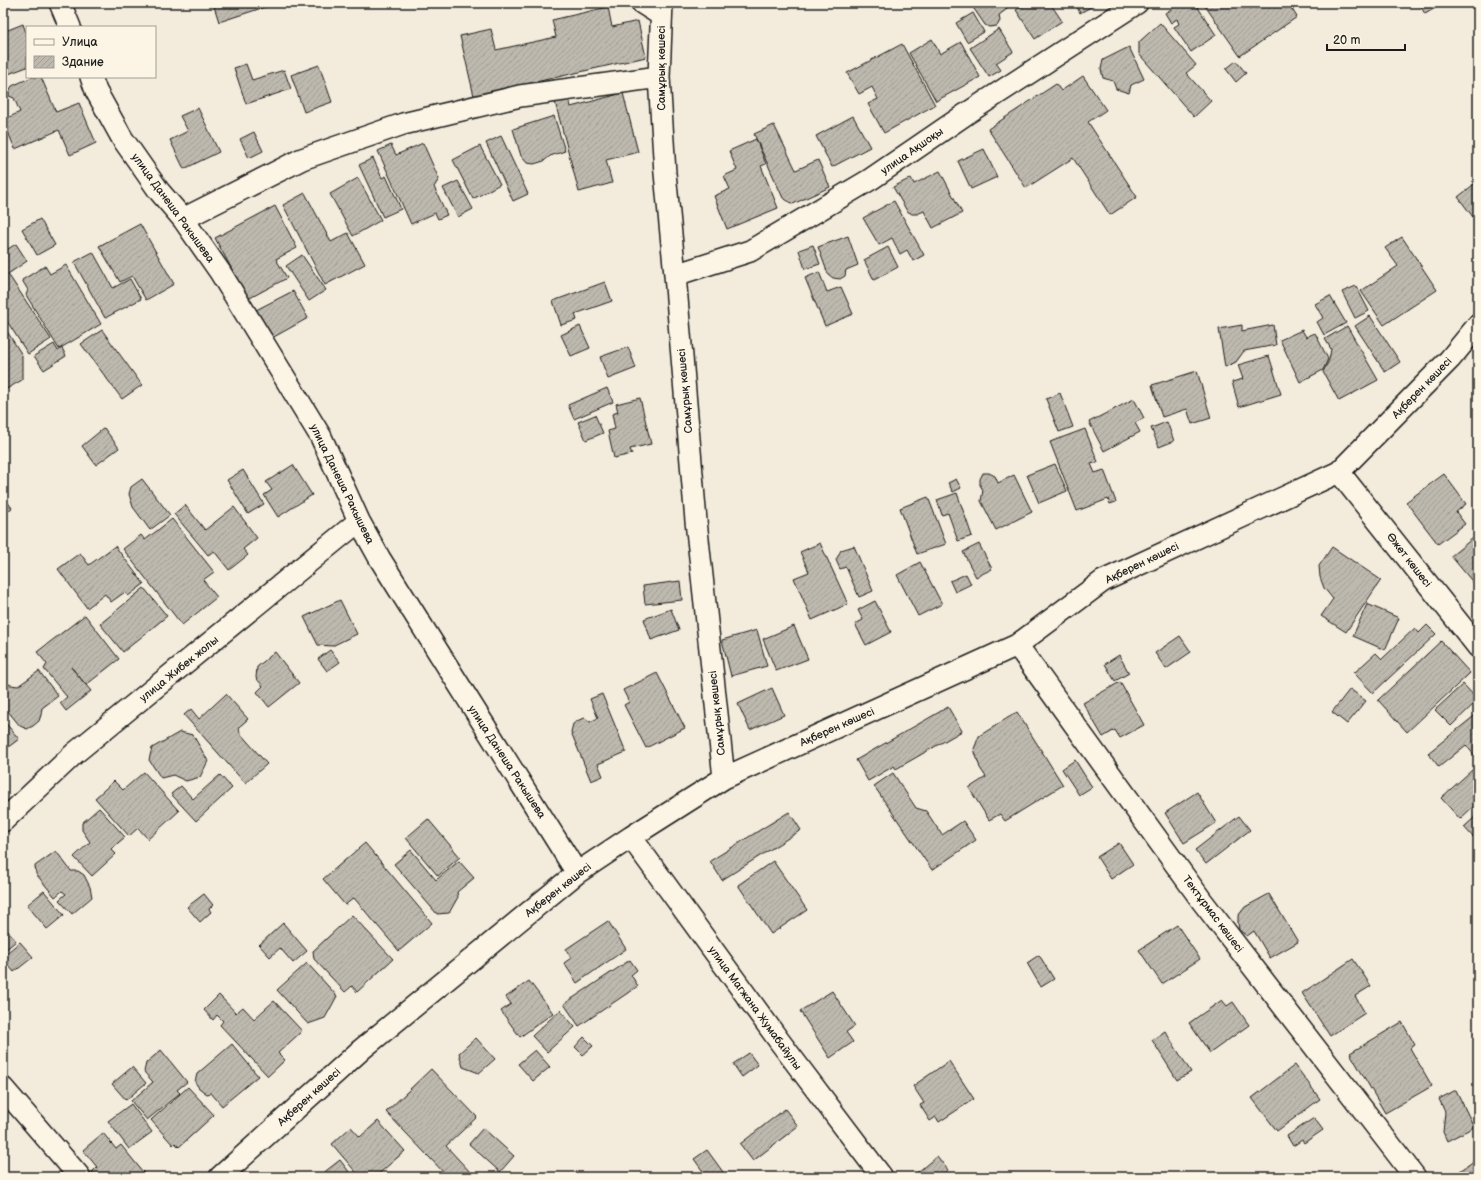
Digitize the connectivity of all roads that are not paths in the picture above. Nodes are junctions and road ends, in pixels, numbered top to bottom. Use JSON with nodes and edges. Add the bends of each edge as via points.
{"nodes":[{"id":1,"x":60,"y":3,"type":"edge"},
{"id":2,"x":642,"y":3,"type":"edge"},
{"id":3,"x":1137,"y":3,"type":"edge"},
{"id":4,"x":662,"y":9,"type":"edge"},
{"id":5,"x":70,"y":26,"type":"edge"},
{"id":6,"x":659,"y":77,"type":"junction"},
{"id":7,"x":90,"y":78,"type":"edge"},
{"id":8,"x":183,"y":219,"type":"junction"},
{"id":9,"x":675,"y":275,"type":"junction"},
{"id":10,"x":1478,"y":324,"type":"edge"},
{"id":11,"x":1340,"y":472,"type":"junction"},
{"id":12,"x":359,"y":521,"type":"junction"},
{"id":13,"x":1017,"y":645,"type":"junction"},
{"id":14,"x":1478,"y":647,"type":"edge"},
{"id":15,"x":724,"y":778,"type":"junction"},
{"id":16,"x":3,"y":821,"type":"edge"},
{"id":17,"x":631,"y":837,"type":"junction"},
{"id":18,"x":577,"y":873,"type":"junction"},
{"id":19,"x":3,"y":1088,"type":"edge"},
{"id":20,"x":80,"y":1177,"type":"edge"},
{"id":21,"x":220,"y":1177,"type":"edge"},
{"id":22,"x":882,"y":1177,"type":"edge"},
{"id":23,"x":1415,"y":1177,"type":"edge"}],
"edges":[{"from":1,"to":5,"type":"street"},
{"from":2,"to":4,"type":"street"},
{"from":3,"to":9,"type":"street","name":"улица Ақшоқы","via":[[871,179],[750,251]]},
{"from":4,"to":6,"type":"street","name":"Самұрық көшесі"},
{"from":6,"to":8,"type":"street","via":[[520,96],[403,124],[302,159]]},
{"from":6,"to":9,"type":"street","name":"Самұрық көшесі"},
{"from":7,"to":8,"type":"street","name":"улица Данеша Ракышева","via":[[122,138],[159,191]]},
{"from":8,"to":12,"type":"street","name":"улица Данеша Ракышева","via":[[244,310],[321,437]]},
{"from":9,"to":15,"type":"street","name":"Самұрық көшесі","via":[[696,521]]},
{"from":10,"to":11,"type":"street","name":"Ақберен көшесі","via":[[1450,359]]},
{"from":11,"to":13,"type":"street","name":"Ақберен көшесі","via":[[1103,581]]},
{"from":11,"to":14,"type":"street","name":"Өжет көшесі"},
{"from":12,"to":16,"type":"street","name":"улица Жибек жолы","via":[[75,753]]},
{"from":12,"to":18,"type":"street","name":"улица Данеша Ракышева","via":[[452,676]]},
{"from":13,"to":15,"type":"street","name":"Ақберен көшесі"},
{"from":13,"to":23,"type":"street","name":"Тектұрмас көшесі","via":[[1202,901]]},
{"from":15,"to":17,"type":"street","name":"Ақберен көшесі"},
{"from":17,"to":18,"type":"street","name":"Ақберен көшесі"},
{"from":17,"to":22,"type":"street","name":"улица Магжана Жумабайулы"},
{"from":18,"to":21,"type":"street","name":"Ақберен көшесі","via":[[362,1049]]},
{"from":19,"to":20,"type":"street"}]}
